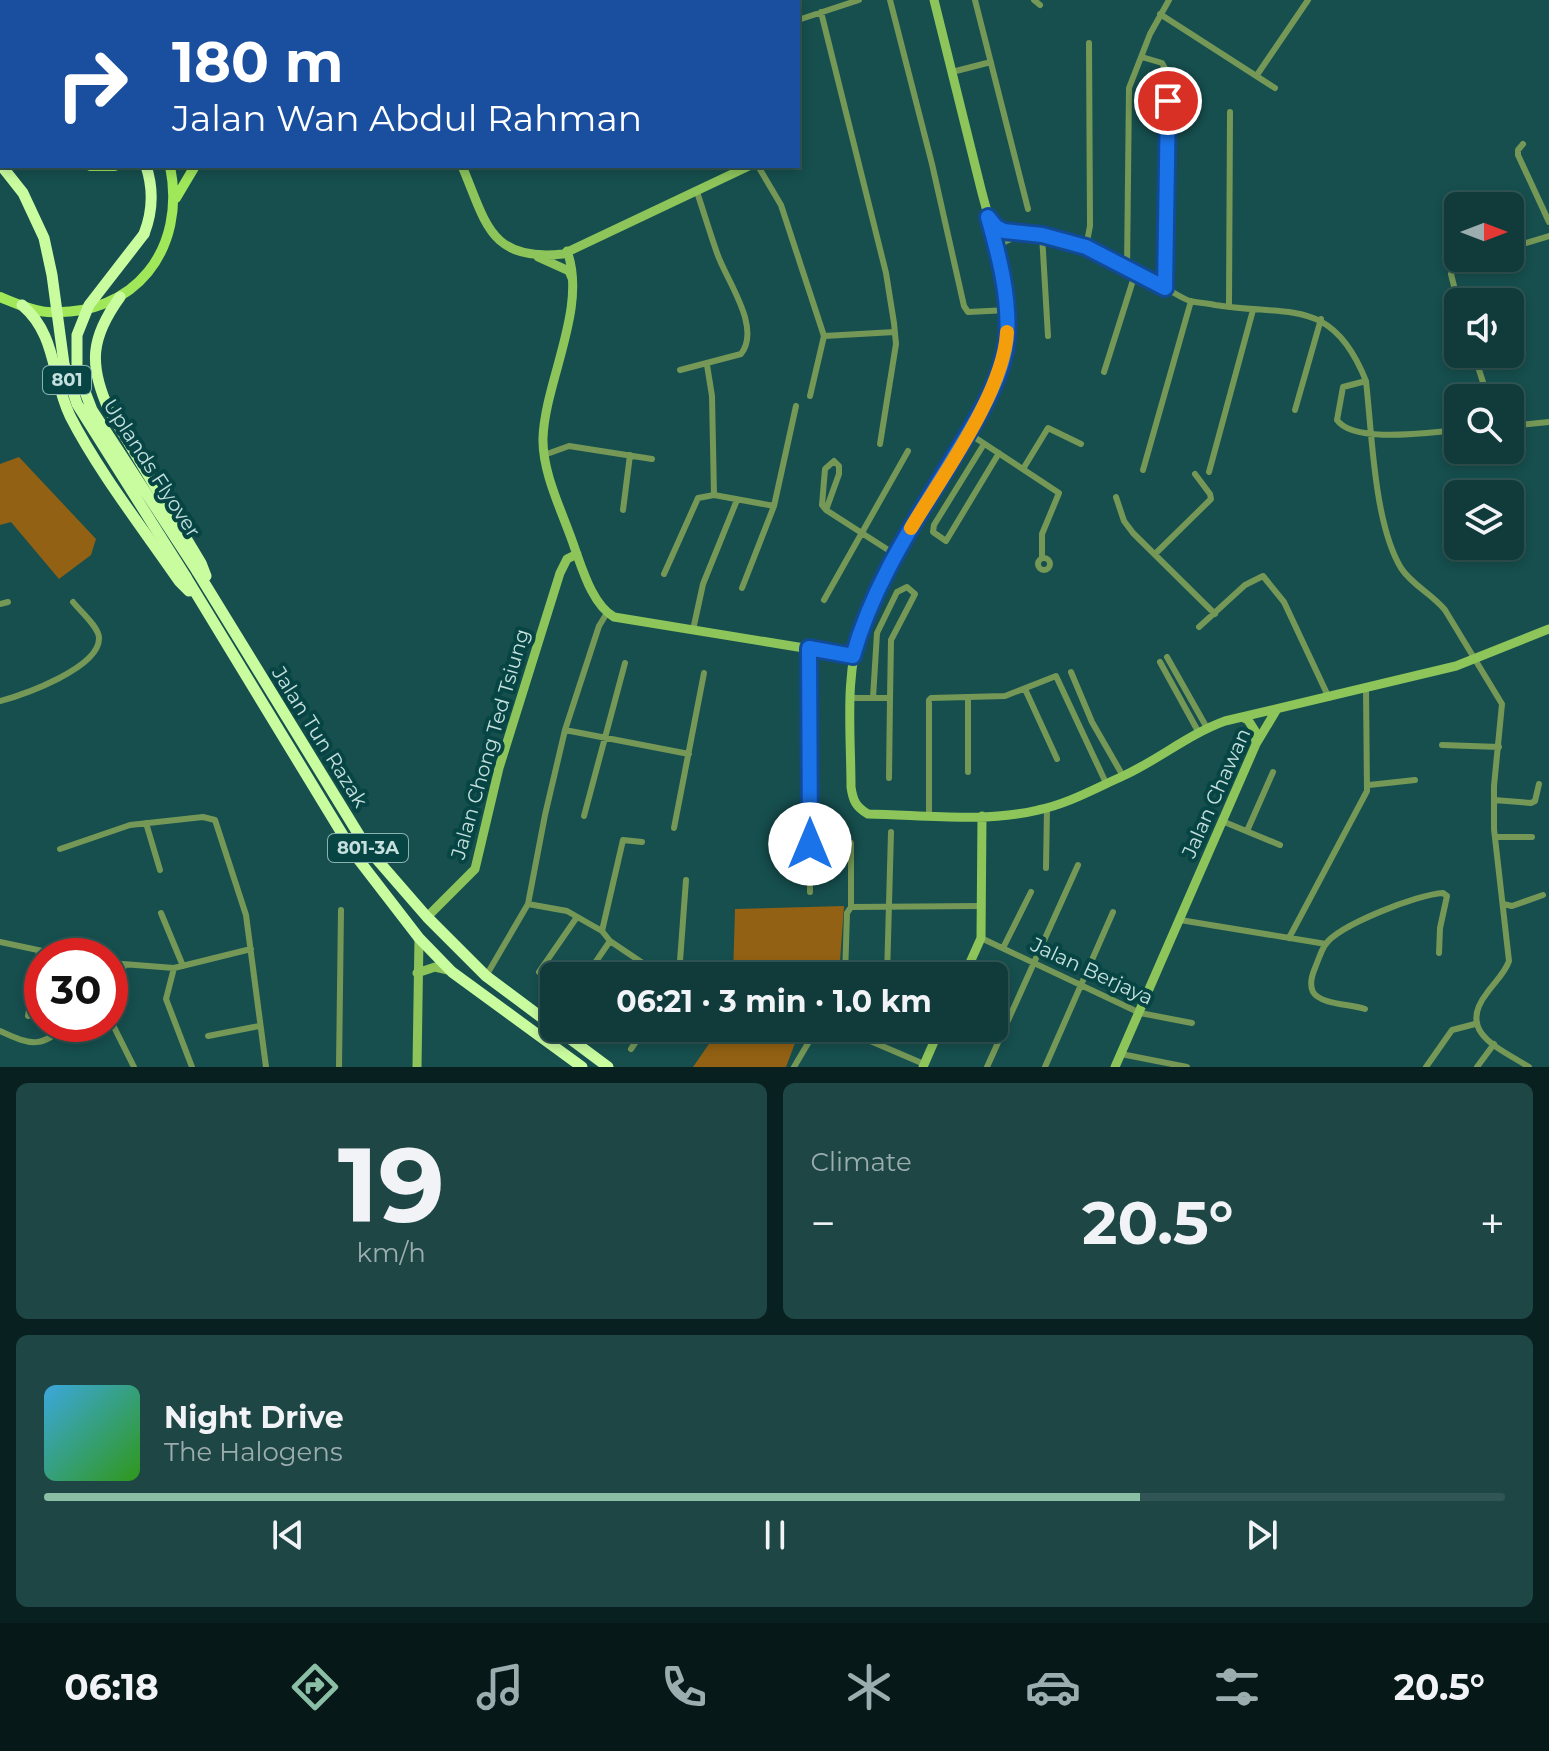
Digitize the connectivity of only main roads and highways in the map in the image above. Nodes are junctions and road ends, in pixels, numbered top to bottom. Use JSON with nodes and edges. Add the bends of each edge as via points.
{"nodes":[{"id":1,"x":3,"y":168,"type":"edge"},
{"id":2,"x":146,"y":168,"type":"edge"},
{"id":3,"x":170,"y":168,"type":"edge"},
{"id":4,"x":194,"y":168,"type":"edge"},
{"id":5,"x":174,"y":202,"type":"junction"},
{"id":6,"x":120,"y":297,"type":"junction"},
{"id":7,"x":3,"y":299,"type":"edge"},
{"id":8,"x":22,"y":305,"type":"junction"},
{"id":9,"x":197,"y":571,"type":"joint"},
{"id":10,"x":186,"y":577,"type":"joint"},
{"id":11,"x":214,"y":598,"type":"junction"},
{"id":12,"x":201,"y":602,"type":"junction"},
{"id":13,"x":582,"y":1067,"type":"edge"},
{"id":14,"x":608,"y":1067,"type":"edge"}],
"edges":[{"from":1,"to":10,"type":"highway","name":"Uplands Flyover","number":"801","bridge":true,"via":[[23,193],[44,238],[71,392]]},
{"from":2,"to":9,"type":"highway","name":"Uplands Flyover","number":"801","bridge":true,"via":[[152,196],[144,234],[89,305],[77,335],[77,371],[92,410]]},
{"from":3,"to":5,"type":"main road"},
{"from":4,"to":5,"type":"main road"},
{"from":5,"to":6,"type":"main road","via":[[156,262]]},
{"from":6,"to":8,"type":"main road","via":[[69,311],[45,312]]},
{"from":6,"to":11,"type":"highway","via":[[97,337],[101,393],[201,563]]},
{"from":7,"to":8,"type":"main road"},
{"from":8,"to":12,"type":"highway","via":[[45,333],[71,417],[179,581]]},
{"from":9,"to":11,"type":"highway","name":"Jalan Tun Razak","number":"801-3A"},
{"from":10,"to":12,"type":"highway","name":"Jalan Tun Razak"},
{"from":11,"to":14,"type":"highway","name":"Jalan Tun Razak","number":"801-3A","via":[[367,848],[486,976]]},
{"from":12,"to":13,"type":"highway","name":"Jalan Tun Razak","via":[[355,855],[419,938],[452,972]]}]}
